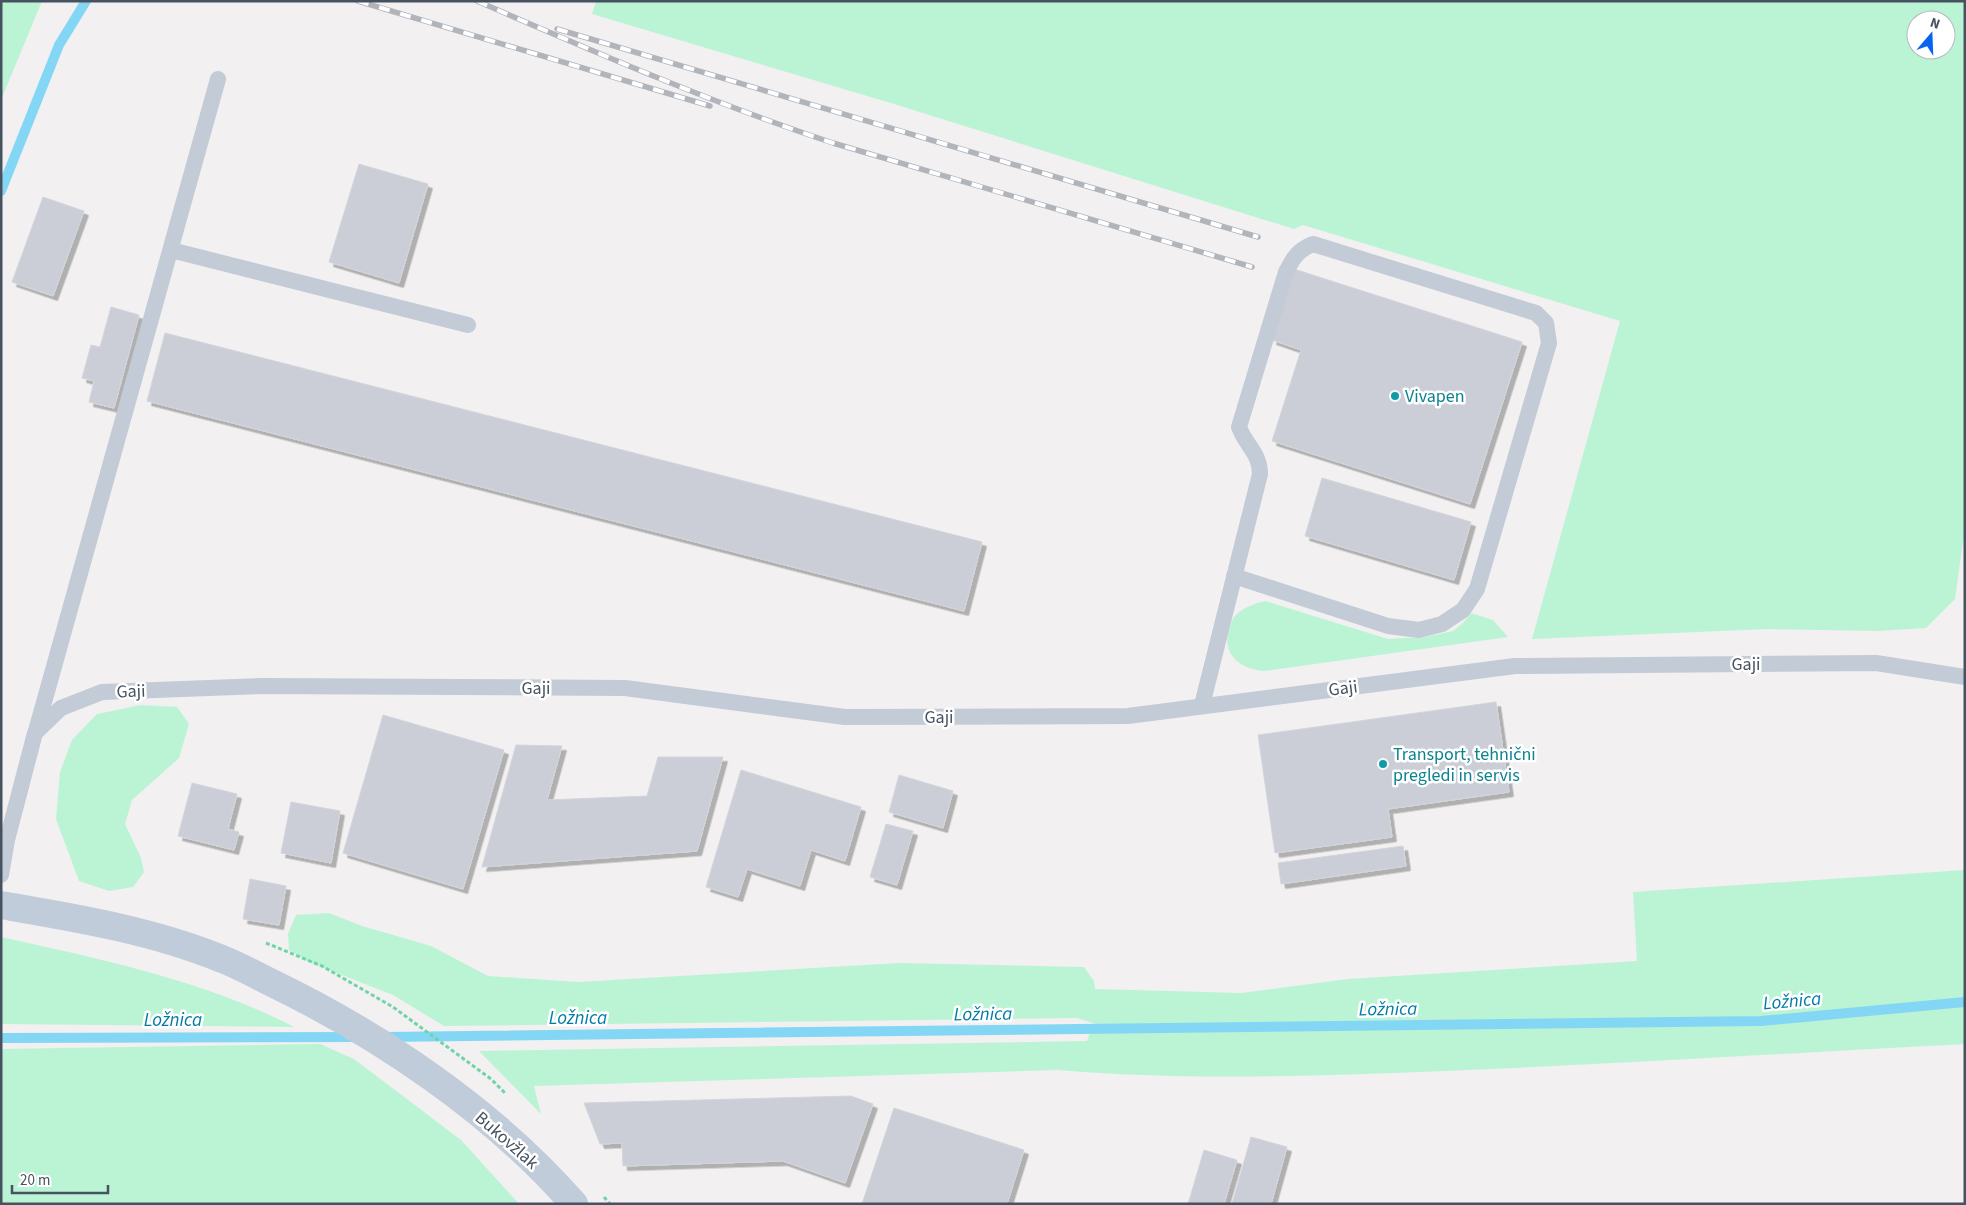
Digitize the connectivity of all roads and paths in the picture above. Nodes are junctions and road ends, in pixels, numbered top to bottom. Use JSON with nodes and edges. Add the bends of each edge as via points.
{"nodes":[{"id":1,"x":218,"y":79,"type":"dead end"},
{"id":2,"x":171,"y":250,"type":"junction"},
{"id":3,"x":468,"y":325,"type":"dead end"},
{"id":4,"x":1234,"y":576,"type":"junction"},
{"id":5,"x":1965,"y":677,"type":"edge"},
{"id":6,"x":1202,"y":705,"type":"junction"},
{"id":7,"x":35,"y":733,"type":"junction"},
{"id":8,"x":1,"y":874,"type":"edge"},
{"id":9,"x":1,"y":905,"type":"edge"},
{"id":10,"x":393,"y":1007,"type":"dead end"},
{"id":11,"x":491,"y":1079,"type":"dead end"},
{"id":12,"x":574,"y":1204,"type":"edge"}],
"edges":[{"from":1,"to":2,"type":"lane"},
{"from":2,"to":3,"type":"lane"},
{"from":2,"to":7,"type":"lane"},
{"from":4,"to":4,"type":"lane","via":[[1388,626],[1419,630],[1442,624],[1462,610],[1477,589],[1549,343],[1546,323],[1536,313],[1313,244],[1302,248],[1286,272],[1239,427],[1260,462],[1260,474]]},
{"from":4,"to":6,"type":"lane"},
{"from":5,"to":6,"type":"lane","name":"Gaji","via":[[1876,663],[1515,666]]},
{"from":6,"to":7,"type":"lane","name":"Gaji","via":[[1128,716],[845,717],[625,688],[260,686],[102,692],[61,708]]},
{"from":7,"to":8,"type":"lane"},
{"from":9,"to":12,"type":"street","name":"Bukovžlak","via":[[148,935],[222,959],[321,1006],[437,1081],[506,1137]]},
{"from":10,"to":11,"type":"path"}]}
